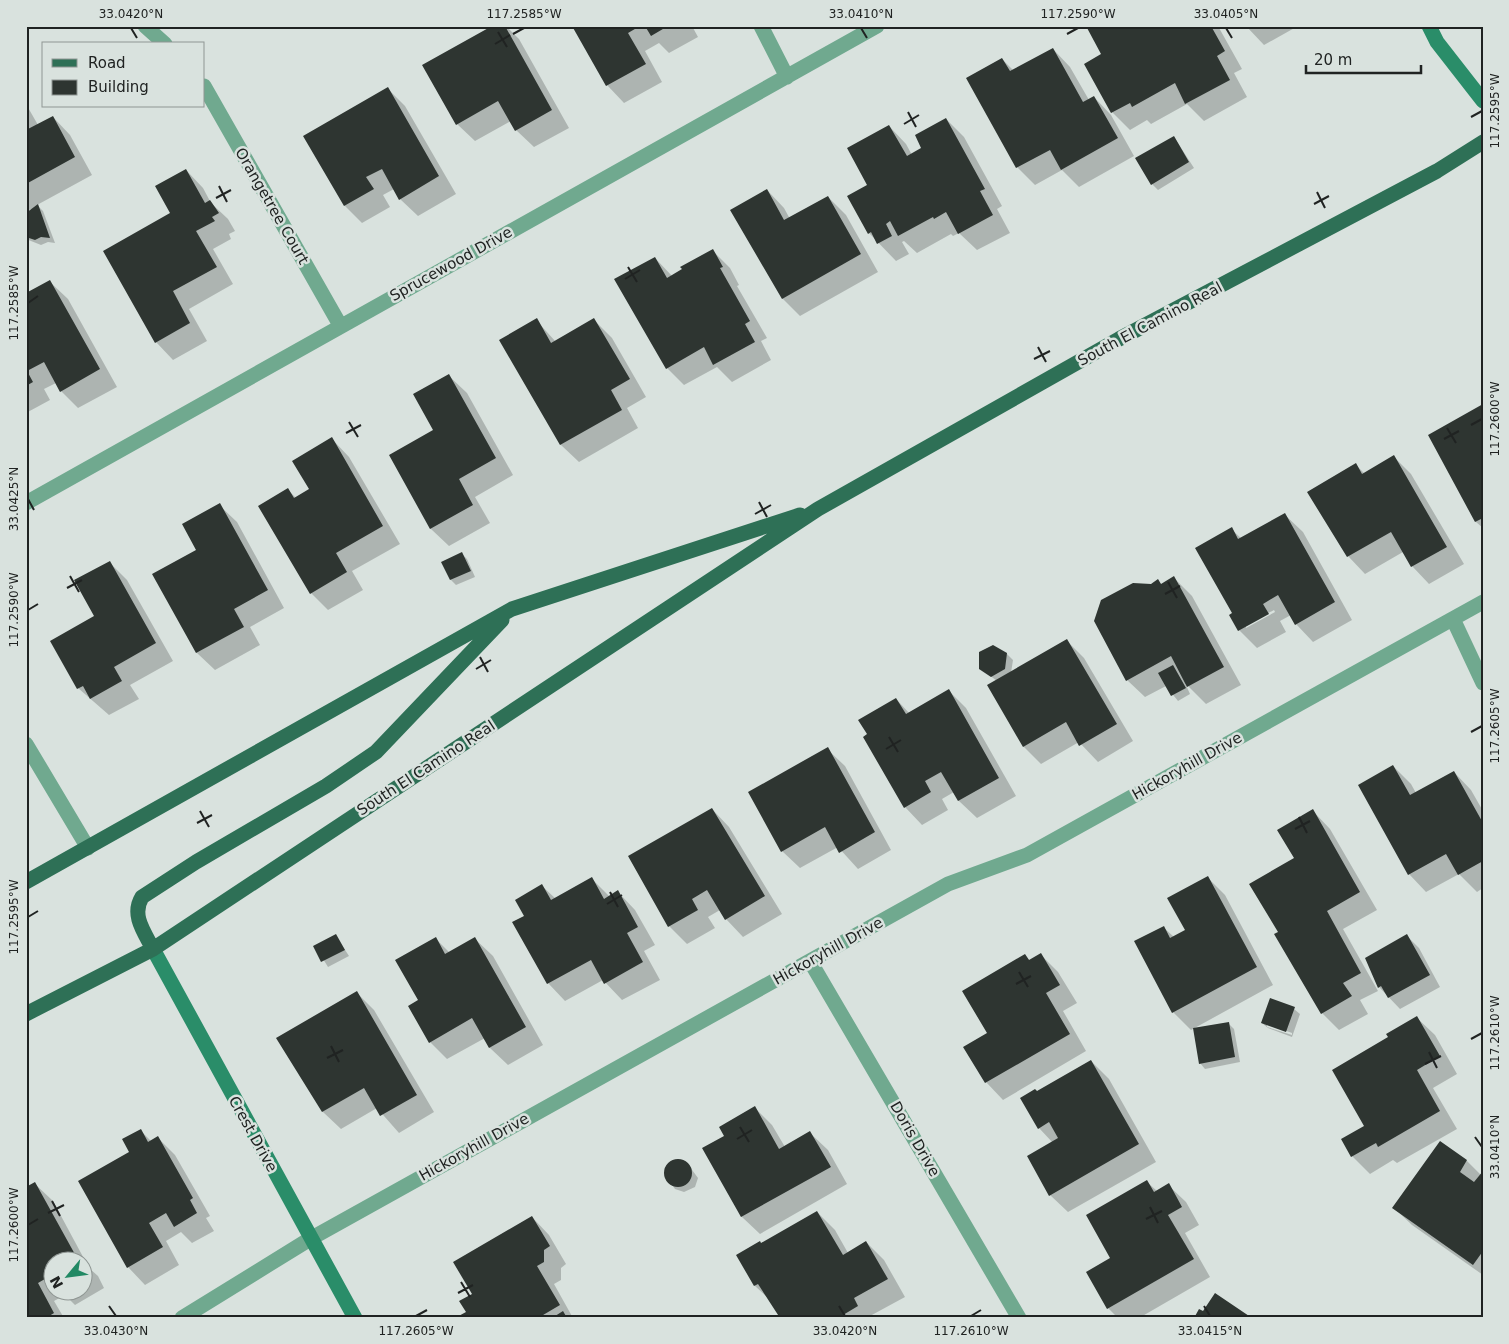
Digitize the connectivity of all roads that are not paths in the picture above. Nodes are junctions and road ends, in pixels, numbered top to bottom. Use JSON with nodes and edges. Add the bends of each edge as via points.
{"nodes":[{"id":1,"x":145,"y":26,"type":"edge"},
{"id":2,"x":761,"y":26,"type":"edge"},
{"id":3,"x":877,"y":26,"type":"edge"},
{"id":4,"x":1429,"y":26,"type":"edge"},
{"id":5,"x":162,"y":42,"type":"edge"},
{"id":6,"x":787,"y":77,"type":"junction"},
{"id":7,"x":205,"y":88,"type":"edge"},
{"id":8,"x":1483,"y":101,"type":"edge"},
{"id":9,"x":1483,"y":142,"type":"edge"},
{"id":10,"x":340,"y":326,"type":"junction"},
{"id":11,"x":26,"y":503,"type":"edge"},
{"id":12,"x":818,"y":509,"type":"junction"},
{"id":13,"x":1483,"y":602,"type":"edge"},
{"id":14,"x":512,"y":609,"type":"junction"},
{"id":15,"x":1453,"y":619,"type":"junction"},
{"id":16,"x":1483,"y":683,"type":"edge"},
{"id":17,"x":26,"y":744,"type":"edge"},
{"id":18,"x":88,"y":848,"type":"junction"},
{"id":19,"x":26,"y":882,"type":"edge"},
{"id":20,"x":152,"y":949,"type":"junction"},
{"id":21,"x":810,"y":961,"type":"junction"},
{"id":22,"x":26,"y":1014,"type":"edge"},
{"id":23,"x":310,"y":1238,"type":"junction"},
{"id":24,"x":182,"y":1318,"type":"edge"},
{"id":25,"x":355,"y":1318,"type":"edge"},
{"id":26,"x":1019,"y":1318,"type":"edge"}],
"edges":[{"from":1,"to":5,"type":"street"},
{"from":2,"to":6,"type":"street"},
{"from":3,"to":6,"type":"street","name":"Sprucewood Drive"},
{"from":4,"to":8,"type":"street","via":[[1437,42]]},
{"from":6,"to":10,"type":"street","name":"Sprucewood Drive"},
{"from":7,"to":10,"type":"street","name":"Orangetree Court"},
{"from":9,"to":12,"type":"main road","name":"South El Camino Real","via":[[1437,171],[1119,339]]},
{"from":10,"to":11,"type":"street","name":"Sprucewood Drive"},
{"from":12,"to":14,"type":"main road","name":"South El Camino Real"},
{"from":12,"to":20,"type":"main road","name":"South El Camino Real"},
{"from":13,"to":15,"type":"street","name":"Hickoryhill Drive"},
{"from":14,"to":18,"type":"main road","name":"South El Camino Real"},
{"from":14,"to":20,"type":"main road","via":[[376,752],[326,786],[142,897],[137,914]]},
{"from":15,"to":16,"type":"street"},
{"from":15,"to":21,"type":"street","name":"Hickoryhill Drive","via":[[1027,855],[948,884]]},
{"from":17,"to":18,"type":"street"},
{"from":18,"to":19,"type":"main road","name":"South El Camino Real"},
{"from":20,"to":22,"type":"main road","name":"South El Camino Real"},
{"from":20,"to":23,"type":"street","name":"Crest Drive"},
{"from":21,"to":23,"type":"street","name":"Hickoryhill Drive"},
{"from":21,"to":26,"type":"street","name":"Doris Drive"},
{"from":23,"to":24,"type":"street","name":"Hickoryhill Drive"},
{"from":23,"to":25,"type":"street","name":"Crest Drive"}]}
